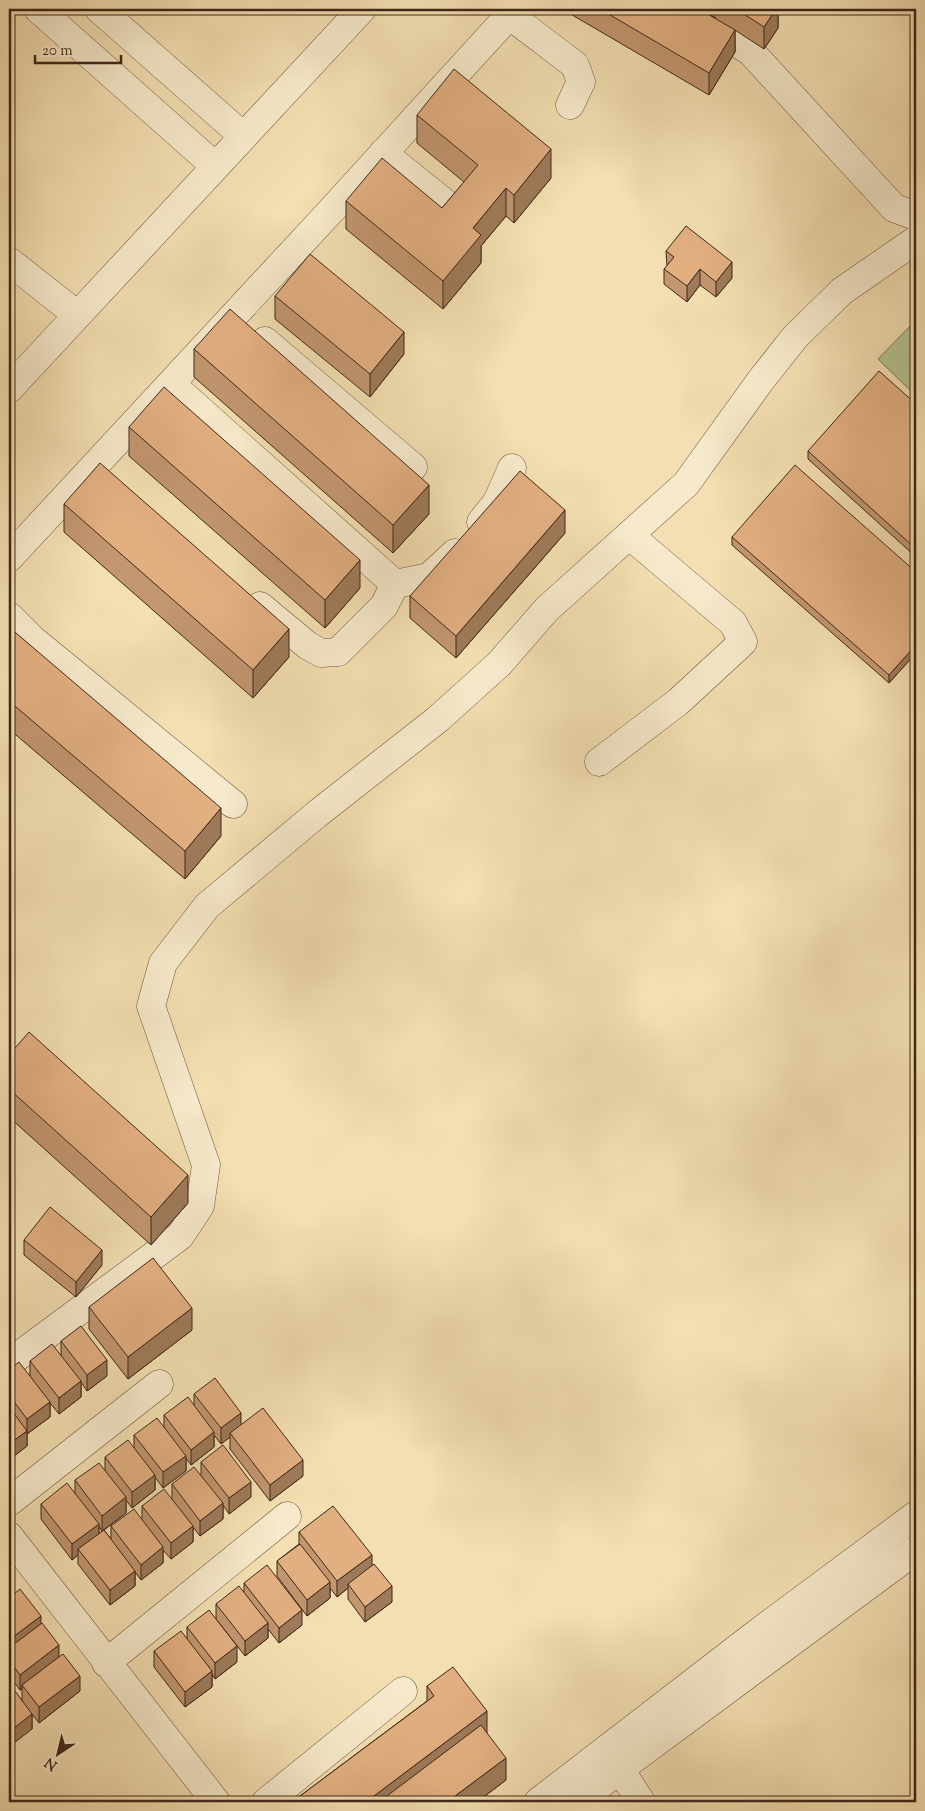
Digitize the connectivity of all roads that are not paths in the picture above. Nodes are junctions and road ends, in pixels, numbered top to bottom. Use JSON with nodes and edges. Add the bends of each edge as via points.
{"nodes":[{"id":1,"x":38,"y":9,"type":"edge"},
{"id":2,"x":99,"y":9,"type":"edge"},
{"id":3,"x":362,"y":9,"type":"edge"},
{"id":4,"x":684,"y":9,"type":"edge"},
{"id":5,"x":512,"y":12,"type":"edge"},
{"id":6,"x":570,"y":105,"type":"dead end"},
{"id":7,"x":243,"y":136,"type":"junction"},
{"id":8,"x":383,"y":153,"type":"junction"},
{"id":9,"x":215,"y":166,"type":"junction"},
{"id":10,"x":451,"y":208,"type":"edge"},
{"id":11,"x":916,"y":216,"type":"edge"},
{"id":12,"x":916,"y":240,"type":"edge"},
{"id":13,"x":9,"y":261,"type":"edge"},
{"id":14,"x":76,"y":314,"type":"junction"},
{"id":15,"x":234,"y":315,"type":"junction"},
{"id":16,"x":171,"y":384,"type":"junction"},
{"id":17,"x":9,"y":389,"type":"edge"},
{"id":18,"x":94,"y":466,"type":"junction"},
{"id":19,"x":413,"y":466,"type":"dead end"},
{"id":20,"x":512,"y":468,"type":"dead end"},
{"id":21,"x":117,"y":485,"type":"edge"},
{"id":22,"x":629,"y":535,"type":"junction"},
{"id":23,"x":9,"y":558,"type":"edge"},
{"id":24,"x":395,"y":584,"type":"junction"},
{"id":25,"x":238,"y":587,"type":"edge"},
{"id":26,"x":9,"y":616,"type":"edge"},
{"id":27,"x":599,"y":762,"type":"dead end"},
{"id":28,"x":233,"y":804,"type":"dead end"},
{"id":29,"x":178,"y":1186,"type":"edge"},
{"id":30,"x":200,"y":1206,"type":"junction"},
{"id":31,"x":9,"y":1363,"type":"edge"},
{"id":32,"x":159,"y":1384,"type":"dead end"},
{"id":33,"x":9,"y":1502,"type":"edge"},
{"id":34,"x":916,"y":1515,"type":"edge"},
{"id":35,"x":287,"y":1516,"type":"dead end"},
{"id":36,"x":9,"y":1536,"type":"edge"},
{"id":37,"x":916,"y":1550,"type":"edge"},
{"id":38,"x":106,"y":1663,"type":"junction"},
{"id":39,"x":403,"y":1691,"type":"dead end"},
{"id":40,"x":620,"y":1769,"type":"junction"},
{"id":41,"x":216,"y":1802,"type":"edge"},
{"id":42,"x":266,"y":1802,"type":"edge"},
{"id":43,"x":538,"y":1802,"type":"edge"},
{"id":44,"x":578,"y":1802,"type":"edge"},
{"id":45,"x":641,"y":1802,"type":"edge"}],
"edges":[{"from":1,"to":9,"type":"street"},
{"from":2,"to":7,"type":"street"},
{"from":3,"to":7,"type":"street"},
{"from":4,"to":11,"type":"street","via":[[752,52],[894,208]]},
{"from":5,"to":6,"type":"street","via":[[575,65],[581,82]]},
{"from":5,"to":8,"type":"street"},
{"from":7,"to":9,"type":"street"},
{"from":8,"to":10,"type":"street"},
{"from":8,"to":15,"type":"street"},
{"from":9,"to":14,"type":"street"},
{"from":12,"to":22,"type":"street","via":[[842,291],[795,337],[686,484]]},
{"from":13,"to":14,"type":"street"},
{"from":14,"to":17,"type":"street"},
{"from":15,"to":16,"type":"street"},
{"from":15,"to":19,"type":"street"},
{"from":16,"to":18,"type":"street"},
{"from":16,"to":24,"type":"street"},
{"from":18,"to":21,"type":"street"},
{"from":18,"to":23,"type":"street"},
{"from":20,"to":24,"type":"street","via":[[497,502],[456,552],[430,577]]},
{"from":22,"to":27,"type":"street","via":[[733,623],[742,642],[678,702]]},
{"from":22,"to":30,"type":"street","via":[[547,609],[499,664],[438,719],[317,814],[208,906],[163,963],[151,1006],[206,1165]]},
{"from":24,"to":25,"type":"street","via":[[384,606],[338,652],[321,653],[306,645]]},
{"from":26,"to":28,"type":"street","via":[[32,639]]},
{"from":29,"to":30,"type":"street"},
{"from":30,"to":31,"type":"street","via":[[180,1236]]},
{"from":32,"to":33,"type":"street"},
{"from":34,"to":43,"type":"street"},
{"from":35,"to":38,"type":"street"},
{"from":36,"to":38,"type":"street"},
{"from":37,"to":40,"type":"street"},
{"from":38,"to":41,"type":"street"},
{"from":39,"to":42,"type":"street"},
{"from":40,"to":44,"type":"street"},
{"from":40,"to":45,"type":"street"}]}
